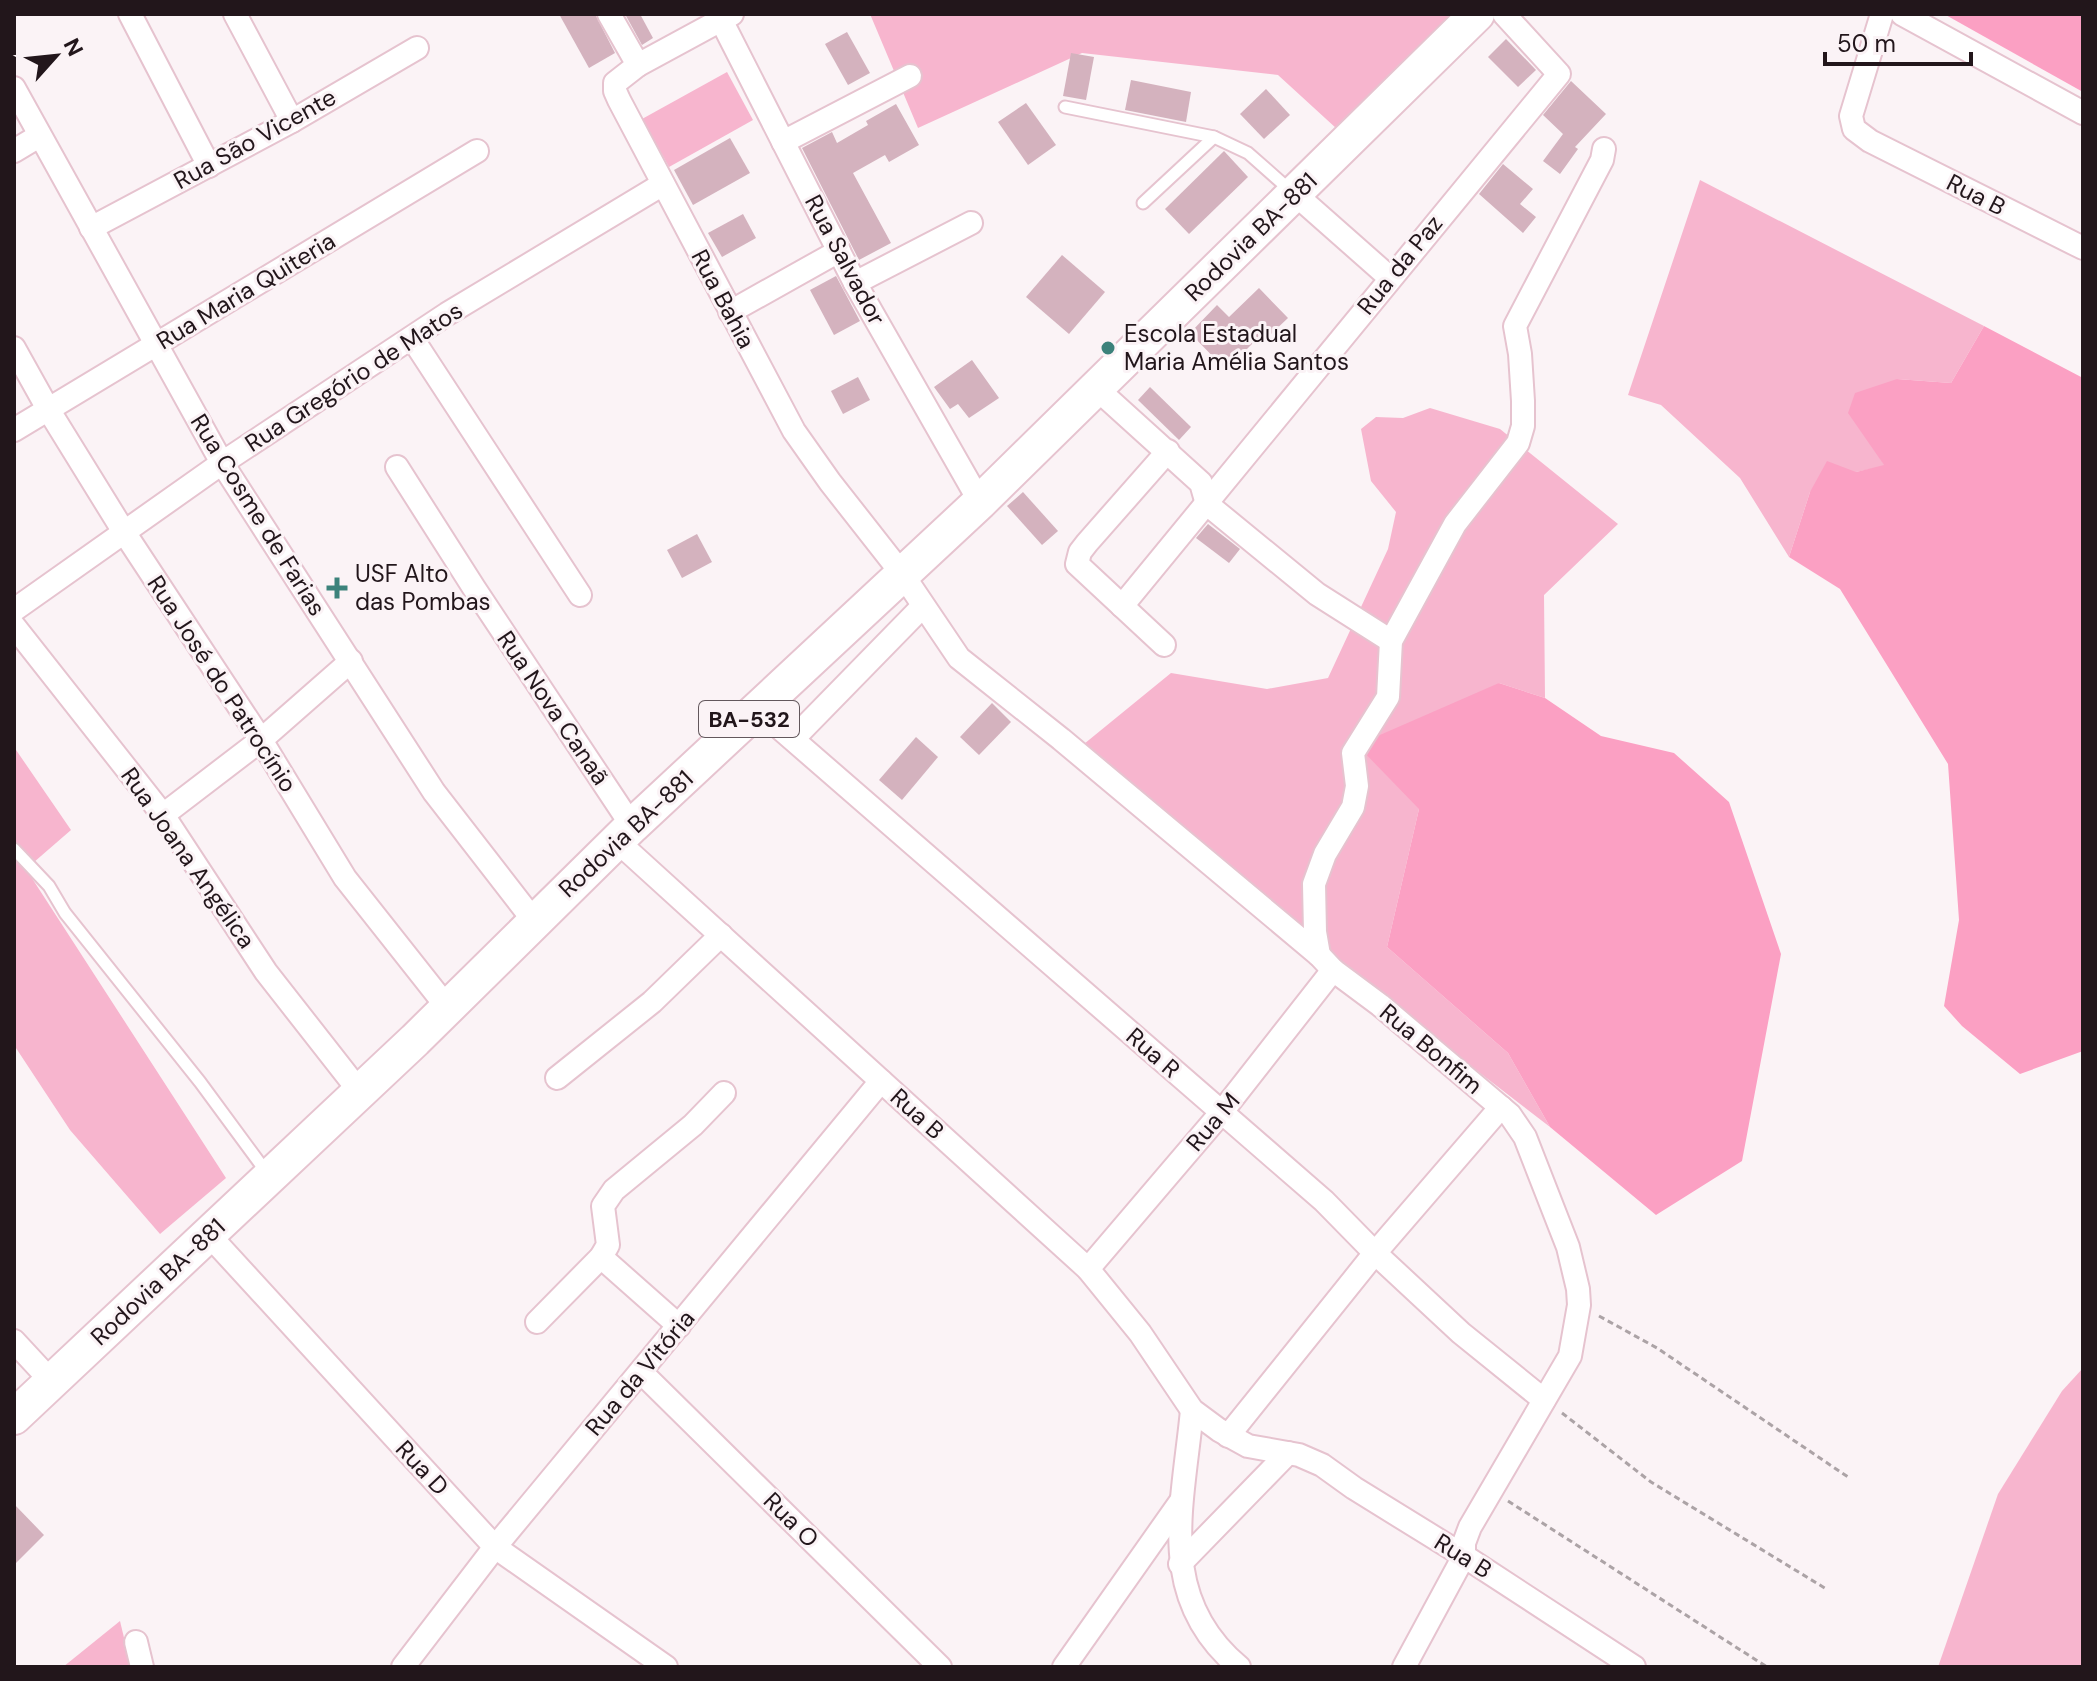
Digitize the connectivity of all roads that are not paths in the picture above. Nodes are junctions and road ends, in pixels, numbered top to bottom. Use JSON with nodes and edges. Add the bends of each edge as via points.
{"nodes":[{"id":1,"x":130,"y":14,"type":"edge"},
{"id":2,"x":235,"y":14,"type":"edge"},
{"id":3,"x":609,"y":14,"type":"edge"},
{"id":4,"x":1477,"y":14,"type":"edge"},
{"id":5,"x":1504,"y":14,"type":"edge"},
{"id":6,"x":1882,"y":14,"type":"edge"},
{"id":7,"x":1902,"y":14,"type":"edge"},
{"id":8,"x":724,"y":16,"type":"edge"},
{"id":9,"x":417,"y":48,"type":"dead end"},
{"id":10,"x":638,"y":65,"type":"junction"},
{"id":11,"x":910,"y":76,"type":"dead end"},
{"id":12,"x":14,"y":88,"type":"edge"},
{"id":13,"x":1065,"y":107,"type":"dead end"},
{"id":14,"x":2083,"y":113,"type":"edge"},
{"id":15,"x":292,"y":121,"type":"junction"},
{"id":16,"x":39,"y":136,"type":"junction"},
{"id":17,"x":1214,"y":137,"type":"junction"},
{"id":18,"x":783,"y":142,"type":"junction"},
{"id":19,"x":1604,"y":149,"type":"dead end"},
{"id":20,"x":14,"y":151,"type":"edge"},
{"id":21,"x":477,"y":151,"type":"dead end"},
{"id":22,"x":209,"y":166,"type":"junction"},
{"id":23,"x":663,"y":184,"type":"junction"},
{"id":24,"x":1295,"y":194,"type":"junction"},
{"id":25,"x":1143,"y":203,"type":"dead end"},
{"id":26,"x":971,"y":223,"type":"dead end"},
{"id":27,"x":91,"y":228,"type":"junction"},
{"id":28,"x":2083,"y":248,"type":"edge"},
{"id":29,"x":839,"y":251,"type":"junction"},
{"id":30,"x":1389,"y":277,"type":"junction"},
{"id":31,"x":855,"y":283,"type":"junction"},
{"id":32,"x":730,"y":312,"type":"junction"},
{"id":33,"x":412,"y":338,"type":"junction"},
{"id":34,"x":156,"y":347,"type":"junction"},
{"id":35,"x":14,"y":348,"type":"edge"},
{"id":36,"x":1096,"y":388,"type":"junction"},
{"id":37,"x":48,"y":409,"type":"junction"},
{"id":38,"x":14,"y":430,"type":"edge"},
{"id":39,"x":1168,"y":451,"type":"junction"},
{"id":40,"x":222,"y":463,"type":"junction"},
{"id":41,"x":397,"y":467,"type":"dead end"},
{"id":42,"x":980,"y":502,"type":"junction"},
{"id":43,"x":1207,"y":504,"type":"junction"},
{"id":44,"x":124,"y":532,"type":"junction"},
{"id":45,"x":903,"y":575,"type":"junction"},
{"id":46,"x":580,"y":595,"type":"dead end"},
{"id":47,"x":1122,"y":606,"type":"junction"},
{"id":48,"x":922,"y":607,"type":"junction"},
{"id":49,"x":14,"y":610,"type":"edge"},
{"id":50,"x":14,"y":626,"type":"edge"},
{"id":51,"x":1391,"y":641,"type":"junction"},
{"id":52,"x":1164,"y":645,"type":"dead end"},
{"id":53,"x":351,"y":661,"type":"junction"},
{"id":54,"x":759,"y":710,"type":"junction"},
{"id":55,"x":793,"y":739,"type":"junction"},
{"id":56,"x":261,"y":740,"type":"junction"},
{"id":57,"x":163,"y":815,"type":"junction"},
{"id":58,"x":624,"y":834,"type":"junction"},
{"id":59,"x":14,"y":849,"type":"edge"},
{"id":60,"x":534,"y":921,"type":"junction"},
{"id":61,"x":721,"y":935,"type":"junction"},
{"id":62,"x":1326,"y":962,"type":"junction"},
{"id":63,"x":447,"y":1007,"type":"junction"},
{"id":64,"x":557,"y":1078,"type":"dead end"},
{"id":65,"x":881,"y":1081,"type":"junction"},
{"id":66,"x":360,"y":1092,"type":"junction"},
{"id":67,"x":724,"y":1093,"type":"dead end"},
{"id":68,"x":1501,"y":1107,"type":"junction"},
{"id":69,"x":1221,"y":1113,"type":"junction"},
{"id":70,"x":270,"y":1176,"type":"junction"},
{"id":71,"x":209,"y":1235,"type":"junction"},
{"id":72,"x":1375,"y":1253,"type":"junction"},
{"id":73,"x":601,"y":1257,"type":"junction"},
{"id":74,"x":1088,"y":1269,"type":"junction"},
{"id":75,"x":537,"y":1322,"type":"dead end"},
{"id":76,"x":679,"y":1326,"type":"junction"},
{"id":77,"x":14,"y":1341,"type":"edge"},
{"id":78,"x":641,"y":1372,"type":"junction"},
{"id":79,"x":52,"y":1382,"type":"junction"},
{"id":80,"x":1544,"y":1400,"type":"junction"},
{"id":81,"x":1192,"y":1410,"type":"junction"},
{"id":82,"x":14,"y":1417,"type":"edge"},
{"id":83,"x":1228,"y":1436,"type":"junction"},
{"id":84,"x":1288,"y":1453,"type":"junction"},
{"id":85,"x":1183,"y":1498,"type":"junction"},
{"id":86,"x":495,"y":1547,"type":"junction"},
{"id":87,"x":1464,"y":1556,"type":"junction"},
{"id":88,"x":1180,"y":1564,"type":"junction"},
{"id":89,"x":136,"y":1642,"type":"dead end"},
{"id":90,"x":1215,"y":1659,"type":"edge"},
{"id":91,"x":142,"y":1667,"type":"edge"},
{"id":92,"x":403,"y":1667,"type":"edge"},
{"id":93,"x":666,"y":1667,"type":"edge"},
{"id":94,"x":940,"y":1667,"type":"edge"},
{"id":95,"x":1064,"y":1667,"type":"edge"},
{"id":96,"x":1239,"y":1667,"type":"edge"},
{"id":97,"x":1404,"y":1667,"type":"edge"},
{"id":98,"x":1634,"y":1667,"type":"edge"}],
"edges":[{"from":1,"to":22,"type":"street"},
{"from":2,"to":15,"type":"street"},
{"from":3,"to":10,"type":"street"},
{"from":4,"to":24,"type":"main road","name":"Rodovia BA-881","number":"BA-532"},
{"from":5,"to":30,"type":"street","name":"Rua da Paz","via":[[1559,74]]},
{"from":6,"to":28,"type":"street","name":"Rua B","via":[[1851,116],[1854,129]]},
{"from":7,"to":14,"type":"street"},
{"from":8,"to":10,"type":"street"},
{"from":8,"to":18,"type":"street","name":"Rua Salvador"},
{"from":9,"to":15,"type":"street","name":"Rua São Vicente"},
{"from":10,"to":23,"type":"street","name":"Rua Bahia","via":[[615,83],[615,91]]},
{"from":11,"to":18,"type":"street"},
{"from":12,"to":16,"type":"street","name":"Rua Cosme de Farias"},
{"from":13,"to":17,"type":"lane"},
{"from":15,"to":22,"type":"street","name":"Rua São Vicente"},
{"from":16,"to":20,"type":"street"},
{"from":16,"to":27,"type":"street","name":"Rua Cosme de Farias"},
{"from":17,"to":24,"type":"lane","via":[[1248,153]]},
{"from":17,"to":25,"type":"lane"},
{"from":18,"to":29,"type":"street","name":"Rua Salvador"},
{"from":19,"to":51,"type":"street","via":[[1515,326],[1523,401],[1518,443],[1455,524]]},
{"from":21,"to":34,"type":"street","name":"Rua Maria Quiteria"},
{"from":22,"to":27,"type":"street","name":"Rua São Vicente"},
{"from":23,"to":32,"type":"street","name":"Rua Bahia"},
{"from":23,"to":33,"type":"street","name":"Rua Gregório de Matos"},
{"from":24,"to":30,"type":"street"},
{"from":24,"to":36,"type":"main road","name":"Rodovia BA-881","number":"BA-532"},
{"from":26,"to":31,"type":"street"},
{"from":27,"to":34,"type":"street","name":"Rua Cosme de Farias"},
{"from":29,"to":31,"type":"street","name":"Rua Salvador"},
{"from":29,"to":32,"type":"street"},
{"from":30,"to":43,"type":"street","name":"Rua da Paz"},
{"from":31,"to":42,"type":"street","name":"Rua Salvador"},
{"from":32,"to":45,"type":"street","name":"Rua Bahia","via":[[794,431]]},
{"from":33,"to":40,"type":"street","name":"Rua Gregório de Matos"},
{"from":33,"to":46,"type":"street"},
{"from":34,"to":37,"type":"street","name":"Rua Maria Quiteria"},
{"from":34,"to":40,"type":"street","name":"Rua Cosme de Farias"},
{"from":35,"to":37,"type":"street","name":"Rua José do Patrocínio"},
{"from":36,"to":39,"type":"street"},
{"from":36,"to":42,"type":"main road","name":"Rodovia BA-881","number":"BA-532"},
{"from":37,"to":38,"type":"street","name":"Rua Maria Quiteria"},
{"from":37,"to":44,"type":"street","name":"Rua José do Patrocínio"},
{"from":39,"to":43,"type":"street","via":[[1201,483]]},
{"from":39,"to":47,"type":"street","via":[[1087,543],[1077,562]]},
{"from":40,"to":44,"type":"street","name":"Rua Gregório de Matos"},
{"from":40,"to":53,"type":"street","name":"Rua Cosme de Farias"},
{"from":41,"to":58,"type":"street","name":"Rua Nova Canaã"},
{"from":42,"to":45,"type":"main road","name":"Rodovia BA-881","number":"BA-532"},
{"from":43,"to":47,"type":"street","name":"Rua da Paz"},
{"from":43,"to":51,"type":"street","via":[[1317,594]]},
{"from":44,"to":49,"type":"street","name":"Rua Gregório de Matos"},
{"from":44,"to":56,"type":"street","name":"Rua José do Patrocínio"},
{"from":45,"to":48,"type":"street","name":"Rua Bonfim"},
{"from":45,"to":54,"type":"main road","name":"Rodovia BA-881","number":"BA-532"},
{"from":47,"to":52,"type":"street"},
{"from":48,"to":55,"type":"street"},
{"from":48,"to":62,"type":"street","name":"Rua Bonfim","via":[[959,658]]},
{"from":50,"to":57,"type":"street","name":"Rua Joana Angélica"},
{"from":51,"to":62,"type":"street","via":[[1388,697],[1353,753],[1353,807],[1317,873],[1313,902]]},
{"from":53,"to":56,"type":"street"},
{"from":53,"to":60,"type":"street","name":"Rua Cosme de Farias","via":[[434,792]]},
{"from":54,"to":55,"type":"street","name":"Rua R"},
{"from":54,"to":58,"type":"main road","name":"Rodovia BA-881","number":"BA-532"},
{"from":55,"to":69,"type":"street","name":"Rua R"},
{"from":56,"to":57,"type":"street"},
{"from":56,"to":63,"type":"street","name":"Rua José do Patrocínio","via":[[345,878]]},
{"from":57,"to":66,"type":"street","name":"Rua Joana Angélica","via":[[266,972]]},
{"from":58,"to":60,"type":"main road","name":"Rodovia BA-881","number":"BA-532"},
{"from":58,"to":61,"type":"street","name":"Rua B"},
{"from":59,"to":70,"type":"lane","via":[[49,886]]},
{"from":60,"to":63,"type":"main road","name":"Rodovia BA-881","number":"BA-532"},
{"from":61,"to":64,"type":"street","via":[[652,1002]]},
{"from":61,"to":65,"type":"street","name":"Rua B"},
{"from":62,"to":68,"type":"street","name":"Rua Bonfim"},
{"from":62,"to":69,"type":"street","name":"Rua M"},
{"from":63,"to":66,"type":"main road","name":"Rodovia BA-881","number":"BA-532"},
{"from":65,"to":74,"type":"street","name":"Rua B"},
{"from":65,"to":76,"type":"street","name":"Rua da Vitória"},
{"from":66,"to":70,"type":"main road","name":"Rodovia BA-881","number":"BA-532"},
{"from":67,"to":73,"type":"street","via":[[614,1190],[603,1206],[608,1245]]},
{"from":68,"to":72,"type":"street"},
{"from":68,"to":80,"type":"street","name":"Rua Bonfim","via":[[1525,1137],[1544,1181],[1578,1289],[1570,1356]]},
{"from":69,"to":72,"type":"street","name":"Rua R","via":[[1324,1201]]},
{"from":69,"to":74,"type":"street","name":"Rua M"},
{"from":70,"to":71,"type":"main road","name":"Rodovia BA-881","number":"BA-532"},
{"from":71,"to":79,"type":"main road","name":"Rodovia BA-881","number":"BA-532"},
{"from":71,"to":86,"type":"street","name":"Rua D"},
{"from":72,"to":80,"type":"street","name":"Rua R"},
{"from":72,"to":83,"type":"street"},
{"from":73,"to":75,"type":"street"},
{"from":73,"to":76,"type":"street"},
{"from":74,"to":81,"type":"street","name":"Rua B"},
{"from":76,"to":78,"type":"street","name":"Rua da Vitória"},
{"from":77,"to":79,"type":"street"},
{"from":78,"to":86,"type":"street","name":"Rua da Vitória"},
{"from":78,"to":94,"type":"street","name":"Rua O"},
{"from":79,"to":82,"type":"main road","name":"Rodovia BA-881","number":"BA-532"},
{"from":80,"to":87,"type":"street","name":"Rua Bonfim","via":[[1470,1527]]},
{"from":81,"to":83,"type":"street","name":"Rua B"},
{"from":81,"to":85,"type":"street"},
{"from":83,"to":84,"type":"street","name":"Rua B","via":[[1254,1448]]},
{"from":84,"to":87,"type":"street","name":"Rua B","via":[[1322,1465]]},
{"from":84,"to":88,"type":"street"},
{"from":85,"to":88,"type":"street"},
{"from":85,"to":95,"type":"street"},
{"from":86,"to":92,"type":"street","name":"Rua da Vitória"},
{"from":86,"to":93,"type":"street","name":"Rua D"},
{"from":87,"to":97,"type":"street","name":"Rua Bonfim"},
{"from":87,"to":98,"type":"street","name":"Rua B"},
{"from":88,"to":90,"type":"street"},
{"from":89,"to":91,"type":"street"},
{"from":90,"to":96,"type":"street"}]}
